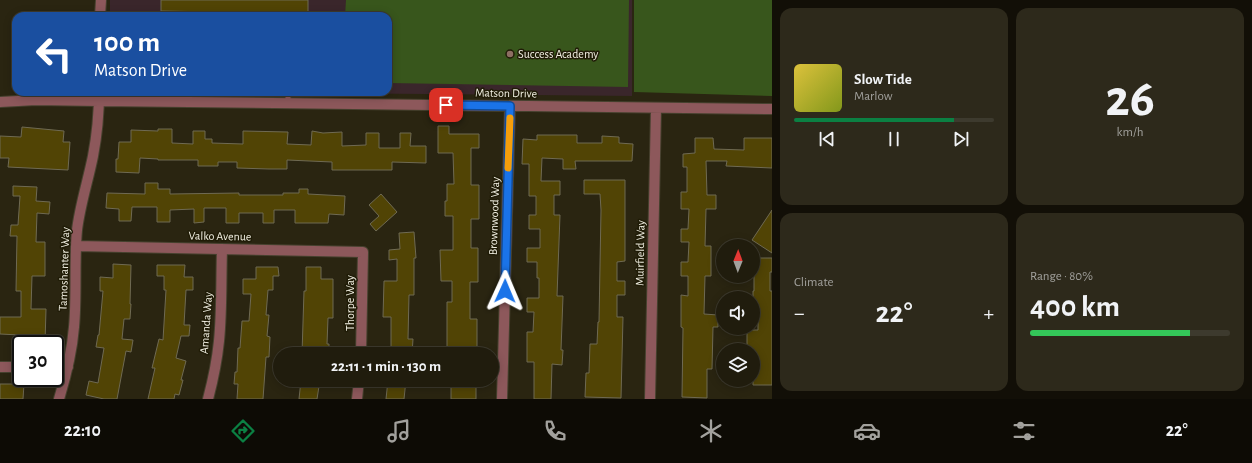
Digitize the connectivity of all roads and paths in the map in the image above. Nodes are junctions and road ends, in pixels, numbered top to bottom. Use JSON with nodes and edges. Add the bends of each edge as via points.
{"nodes":[{"id":1,"x":100,"y":0,"type":"edge"},
{"id":2,"x":100,"y":12,"type":"edge"},
{"id":3,"x":99,"y":96,"type":"edge"},
{"id":4,"x":288,"y":96,"type":"edge"},
{"id":5,"x":0,"y":102,"type":"edge"},
{"id":6,"x":288,"y":103,"type":"junction"},
{"id":7,"x":510,"y":106,"type":"junction"},
{"id":8,"x":656,"y":108,"type":"junction"},
{"id":9,"x":772,"y":109,"type":"edge"},
{"id":10,"x":76,"y":246,"type":"junction"},
{"id":11,"x":222,"y":249,"type":"junction"},
{"id":12,"x":363,"y":252,"type":"joint"},
{"id":13,"x":361,"y":347,"type":"edge"},
{"id":14,"x":0,"y":367,"type":"edge"},
{"id":15,"x":12,"y":367,"type":"edge"},
{"id":16,"x":64,"y":367,"type":"edge"},
{"id":17,"x":68,"y":367,"type":"junction"},
{"id":18,"x":358,"y":387,"type":"edge"},
{"id":19,"x":60,"y":399,"type":"edge"},
{"id":20,"x":208,"y":399,"type":"edge"},
{"id":21,"x":357,"y":399,"type":"edge"},
{"id":22,"x":502,"y":399,"type":"edge"},
{"id":23,"x":650,"y":399,"type":"edge"}],
"edges":[{"from":1,"to":2,"type":"street"},
{"from":3,"to":5,"type":"street","name":"Matson Drive"},
{"from":3,"to":6,"type":"street","name":"Matson Drive"},
{"from":3,"to":10,"type":"street","name":"Tamoshanter Way","via":[[97,130],[82,199]]},
{"from":4,"to":6,"type":"lane"},
{"from":6,"to":7,"type":"street","name":"Matson Drive"},
{"from":7,"to":8,"type":"street","name":"Matson Drive"},
{"from":7,"to":22,"type":"street","name":"Brownwood Way"},
{"from":8,"to":9,"type":"street","name":"Matson Drive"},
{"from":8,"to":23,"type":"street","name":"Muirfield Way"},
{"from":10,"to":11,"type":"street","name":"Valko Avenue"},
{"from":10,"to":17,"type":"street","name":"Tamoshanter Way","via":[[74,329]]},
{"from":11,"to":12,"type":"street","name":"Valko Avenue"},
{"from":11,"to":20,"type":"street","name":"Amanda Way","via":[[219,343]]},
{"from":12,"to":13,"type":"street","name":"Thorpe Way"},
{"from":14,"to":15,"type":"street"},
{"from":16,"to":17,"type":"street"},
{"from":17,"to":19,"type":"street","name":"Tamoshanter Way"},
{"from":18,"to":21,"type":"street"}]}
